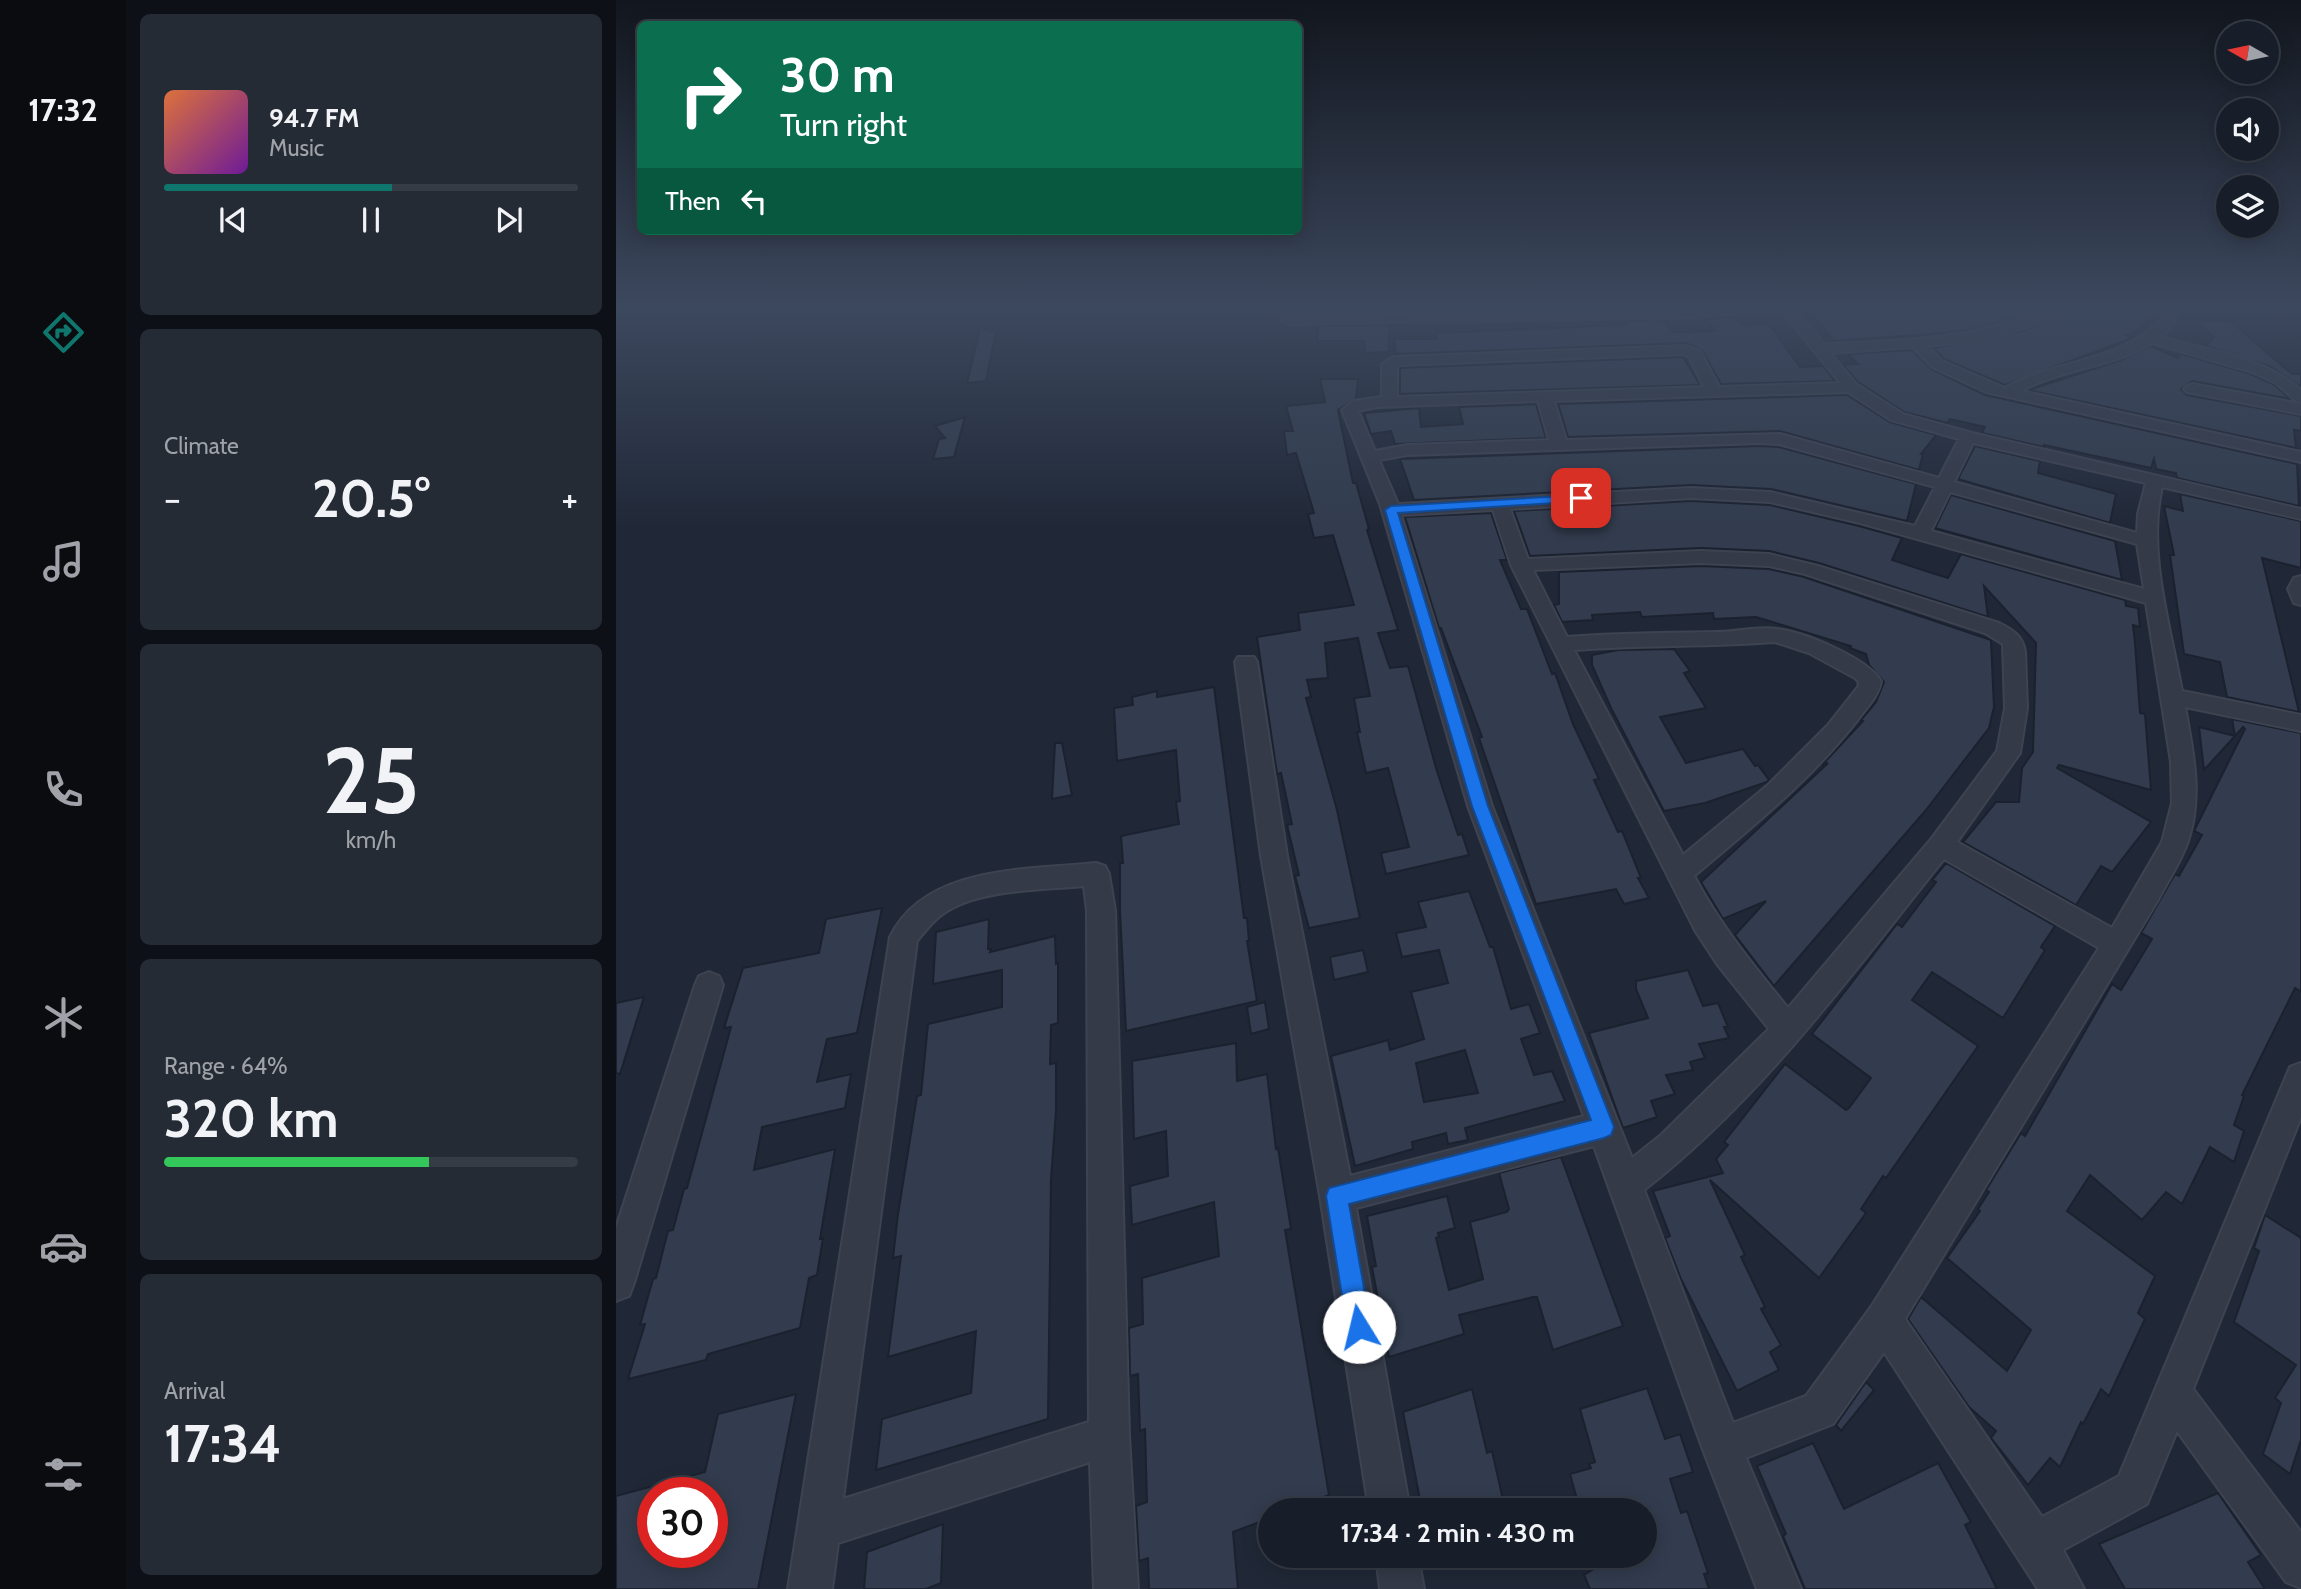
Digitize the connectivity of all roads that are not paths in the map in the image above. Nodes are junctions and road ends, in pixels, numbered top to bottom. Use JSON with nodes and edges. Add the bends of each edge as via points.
{"nodes":[{"id":1,"x":1389,"y":381,"type":"edge"},
{"id":2,"x":1709,"y":381,"type":"edge"},
{"id":3,"x":1847,"y":381,"type":"edge"},
{"id":4,"x":1972,"y":381,"type":"edge"},
{"id":5,"x":2022,"y":381,"type":"edge"},
{"id":6,"x":2282,"y":381,"type":"edge"},
{"id":7,"x":1852,"y":387,"type":"junction"},
{"id":8,"x":2192,"y":389,"type":"dead end"},
{"id":9,"x":1714,"y":391,"type":"junction"},
{"id":10,"x":2008,"y":392,"type":"junction"},
{"id":11,"x":1545,"y":398,"type":"junction"},
{"id":12,"x":2301,"y":398,"type":"edge"},
{"id":13,"x":1390,"y":402,"type":"junction"},
{"id":14,"x":2301,"y":409,"type":"edge"},
{"id":15,"x":1968,"y":437,"type":"junction"},
{"id":16,"x":1559,"y":445,"type":"junction"},
{"id":17,"x":1369,"y":457,"type":"junction"},
{"id":18,"x":2301,"y":457,"type":"edge"},
{"id":19,"x":2155,"y":482,"type":"junction"},
{"id":20,"x":1945,"y":483,"type":"junction"},
{"id":21,"x":1499,"y":502,"type":"junction"},
{"id":22,"x":1391,"y":510,"type":"junction"},
{"id":23,"x":2301,"y":514,"type":"edge"},
{"id":24,"x":1920,"y":535,"type":"junction"},
{"id":25,"x":2146,"y":541,"type":"junction"},
{"id":26,"x":1521,"y":565,"type":"junction"},
{"id":27,"x":2301,"y":582,"type":"edge"},
{"id":28,"x":2156,"y":599,"type":"junction"},
{"id":29,"x":2301,"y":599,"type":"edge"},
{"id":30,"x":1560,"y":644,"type":"junction"},
{"id":31,"x":1246,"y":662,"type":"dead end"},
{"id":32,"x":2171,"y":696,"type":"junction"},
{"id":33,"x":2301,"y":723,"type":"edge"},
{"id":34,"x":1941,"y":845,"type":"junction"},
{"id":35,"x":1679,"y":873,"type":"junction"},
{"id":36,"x":2116,"y":944,"type":"junction"},
{"id":37,"x":709,"y":985,"type":"dead end"},
{"id":38,"x":1788,"y":1030,"type":"junction"},
{"id":39,"x":2301,"y":1078,"type":"edge"},
{"id":40,"x":1604,"y":1127,"type":"junction"},
{"id":41,"x":1625,"y":1184,"type":"junction"},
{"id":42,"x":1337,"y":1196,"type":"junction"},
{"id":43,"x":616,"y":1283,"type":"edge"},
{"id":44,"x":1884,"y":1320,"type":"junction"},
{"id":45,"x":2172,"y":1393,"type":"junction"},
{"id":46,"x":1109,"y":1436,"type":"junction"},
{"id":47,"x":1722,"y":1447,"type":"junction"},
{"id":48,"x":1387,"y":1498,"type":"edge"},
{"id":49,"x":818,"y":1528,"type":"junction"},
{"id":50,"x":2035,"y":1543,"type":"junction"},
{"id":51,"x":2301,"y":1567,"type":"edge"},
{"id":52,"x":1399,"y":1568,"type":"edge"},
{"id":53,"x":810,"y":1589,"type":"edge"},
{"id":54,"x":1116,"y":1589,"type":"edge"},
{"id":55,"x":1402,"y":1589,"type":"edge"},
{"id":56,"x":1779,"y":1589,"type":"edge"},
{"id":57,"x":2062,"y":1589,"type":"edge"}],
"edges":[{"from":1,"to":13,"type":"street"},
{"from":2,"to":9,"type":"street"},
{"from":3,"to":7,"type":"street"},
{"from":4,"to":10,"type":"street"},
{"from":5,"to":10,"type":"street"},
{"from":6,"to":12,"type":"street"},
{"from":7,"to":9,"type":"street"},
{"from":7,"to":15,"type":"street","via":[[1897,417]]},
{"from":8,"to":14,"type":"street"},
{"from":9,"to":11,"type":"street"},
{"from":10,"to":18,"type":"street"},
{"from":11,"to":13,"type":"street"},
{"from":11,"to":16,"type":"street"},
{"from":13,"to":17,"type":"street","via":[[1364,402],[1350,410]]},
{"from":15,"to":19,"type":"street"},
{"from":15,"to":20,"type":"street"},
{"from":16,"to":17,"type":"street","via":[[1407,450]]},
{"from":16,"to":20,"type":"street","via":[[1780,439]]},
{"from":17,"to":22,"type":"street"},
{"from":19,"to":23,"type":"street"},
{"from":19,"to":25,"type":"street"},
{"from":20,"to":24,"type":"street"},
{"from":20,"to":25,"type":"street"},
{"from":21,"to":22,"type":"street"},
{"from":21,"to":24,"type":"street","via":[[1691,493],[1751,495],[1803,503]]},
{"from":21,"to":26,"type":"street"},
{"from":22,"to":40,"type":"street","via":[[1480,806]]},
{"from":24,"to":28,"type":"street"},
{"from":25,"to":28,"type":"street"},
{"from":26,"to":30,"type":"street"},
{"from":26,"to":34,"type":"street","via":[[1736,556],[1769,560],[2006,635],[2013,643],[2016,708],[2008,753]]},
{"from":27,"to":29,"type":"street"},
{"from":28,"to":32,"type":"street"},
{"from":30,"to":35,"type":"street"},
{"from":30,"to":35,"type":"street","via":[[1776,635],[1816,648],[1870,681],[1869,690],[1836,731],[1777,792]]},
{"from":31,"to":42,"type":"street","via":[[1273,856]]},
{"from":32,"to":33,"type":"street"},
{"from":32,"to":36,"type":"street","via":[[2183,762],[2184,803],[2175,842]]},
{"from":34,"to":36,"type":"street"},
{"from":34,"to":38,"type":"street"},
{"from":35,"to":38,"type":"street","via":[[1727,956]]},
{"from":36,"to":44,"type":"street"},
{"from":37,"to":43,"type":"street"},
{"from":38,"to":41,"type":"street","via":[[1673,1147]]},
{"from":39,"to":45,"type":"street"},
{"from":40,"to":41,"type":"street"},
{"from":40,"to":42,"type":"street"},
{"from":41,"to":47,"type":"street"},
{"from":42,"to":48,"type":"street"},
{"from":44,"to":47,"type":"street","via":[[1819,1410]]},
{"from":44,"to":50,"type":"street"},
{"from":45,"to":50,"type":"street","via":[[2133,1490]]},
{"from":45,"to":51,"type":"street"},
{"from":46,"to":49,"type":"street"},
{"from":46,"to":49,"type":"street","via":[[1101,911],[1096,874],[977,889],[942,901],[922,914],[904,937]]},
{"from":46,"to":54,"type":"street"},
{"from":47,"to":56,"type":"street"},
{"from":49,"to":53,"type":"street"},
{"from":50,"to":57,"type":"street"},
{"from":52,"to":55,"type":"street"}]}
